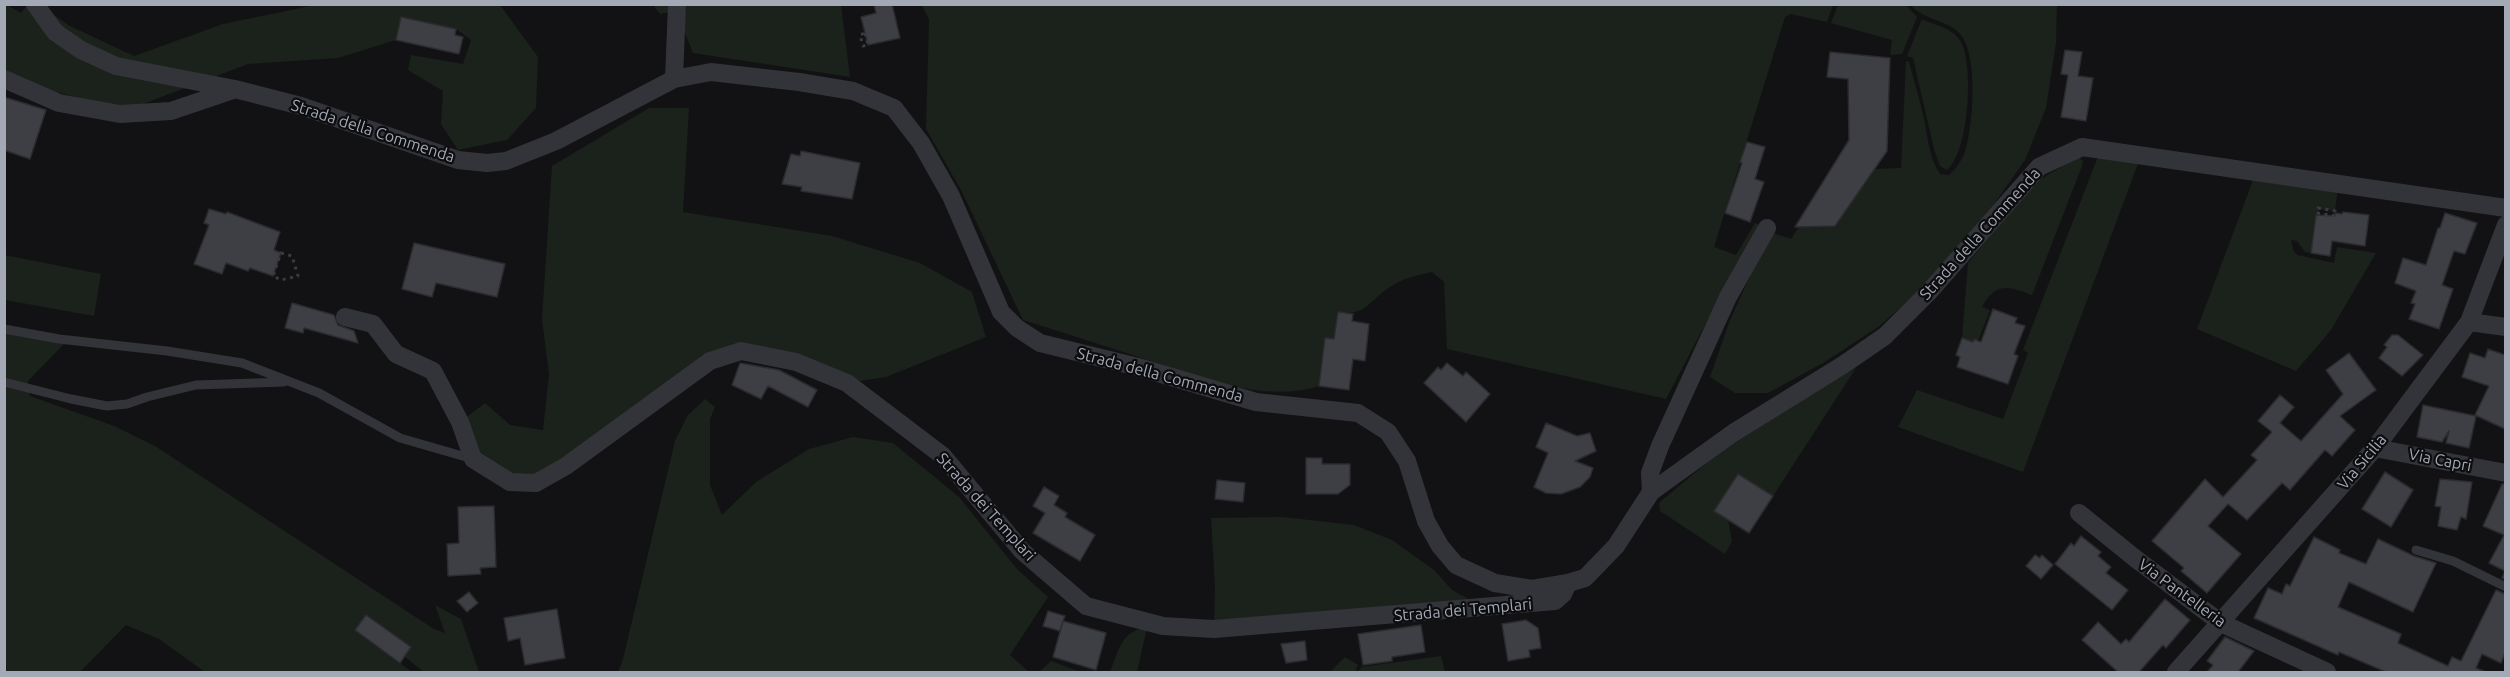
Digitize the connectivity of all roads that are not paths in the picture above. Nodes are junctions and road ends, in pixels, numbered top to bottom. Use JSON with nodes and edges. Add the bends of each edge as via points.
{"nodes":[{"id":1,"x":35,"y":4,"type":"edge"},
{"id":2,"x":677,"y":4,"type":"edge"},
{"id":3,"x":674,"y":79,"type":"junction"},
{"id":4,"x":4,"y":80,"type":"edge"},
{"id":5,"x":235,"y":89,"type":"junction"},
{"id":6,"x":2505,"y":208,"type":"edge"},
{"id":7,"x":2505,"y":225,"type":"edge"},
{"id":8,"x":1767,"y":228,"type":"dead end"},
{"id":9,"x":345,"y":317,"type":"dead end"},
{"id":10,"x":2469,"y":322,"type":"junction"},
{"id":11,"x":2505,"y":327,"type":"edge"},
{"id":12,"x":4,"y":329,"type":"edge"},
{"id":13,"x":290,"y":381,"type":"junction"},
{"id":14,"x":4,"y":382,"type":"edge"},
{"id":15,"x":2375,"y":448,"type":"junction"},
{"id":16,"x":473,"y":459,"type":"junction"},
{"id":17,"x":2505,"y":473,"type":"edge"},
{"id":18,"x":1651,"y":492,"type":"junction"},
{"id":19,"x":2079,"y":513,"type":"dead end"},
{"id":20,"x":2416,"y":550,"type":"dead end"},
{"id":21,"x":1568,"y":583,"type":"junction"},
{"id":22,"x":2505,"y":587,"type":"edge"},
{"id":23,"x":2221,"y":623,"type":"junction"},
{"id":24,"x":2176,"y":672,"type":"edge"},
{"id":25,"x":2327,"y":672,"type":"edge"}],
"edges":[{"from":1,"to":5,"type":"street","name":"Strada della Commenda","via":[[55,32],[81,50],[116,66]]},
{"from":2,"to":3,"type":"street"},
{"from":3,"to":5,"type":"street","name":"Strada della Commenda","via":[[556,141],[506,161],[487,163],[458,160],[301,106]]},
{"from":3,"to":21,"type":"street","name":"Strada della Commenda","via":[[711,72],[799,82],[853,91],[894,108],[921,143],[951,196],[1001,312],[1017,328],[1040,344],[1138,367],[1256,402],[1358,413],[1388,432],[1407,461],[1426,520],[1456,565],[1495,583],[1532,589]]},
{"from":4,"to":5,"type":"street","via":[[59,104],[120,114],[171,111]]},
{"from":6,"to":18,"type":"street","name":"Strada della Commenda","via":[[2082,147],[2039,166],[1885,336],[1733,433]]},
{"from":7,"to":10,"type":"street","name":"Via Sicilia"},
{"from":8,"to":18,"type":"street","name":"Strada della Commenda","via":[[1728,297],[1660,446],[1650,473]]},
{"from":9,"to":16,"type":"street","via":[[373,324],[396,354],[433,370],[460,422]]},
{"from":10,"to":11,"type":"street"},
{"from":10,"to":15,"type":"street","name":"Via Sicilia"},
{"from":12,"to":13,"type":"lane","via":[[242,363]]},
{"from":13,"to":14,"type":"lane","via":[[196,386],[107,406]]},
{"from":13,"to":16,"type":"lane","via":[[400,438]]},
{"from":15,"to":17,"type":"street","name":"Via Capri"},
{"from":15,"to":23,"type":"street","name":"Via Sicilia"},
{"from":16,"to":21,"type":"street","name":"Strada dei Templari","via":[[510,482],[536,483],[566,466],[710,361],[741,351],[796,362],[847,383],[943,456],[1022,551],[1086,606],[1163,626],[1214,629],[1555,601]]},
{"from":18,"to":21,"type":"street","name":"Strada della Commenda","via":[[1616,546],[1585,578]]},
{"from":19,"to":23,"type":"street","name":"Via Pantelleria"},
{"from":20,"to":22,"type":"lane","via":[[2453,561]]},
{"from":23,"to":24,"type":"street","name":"Via Sicilia"},
{"from":23,"to":25,"type":"street","name":"Via Pantelleria"}]}
